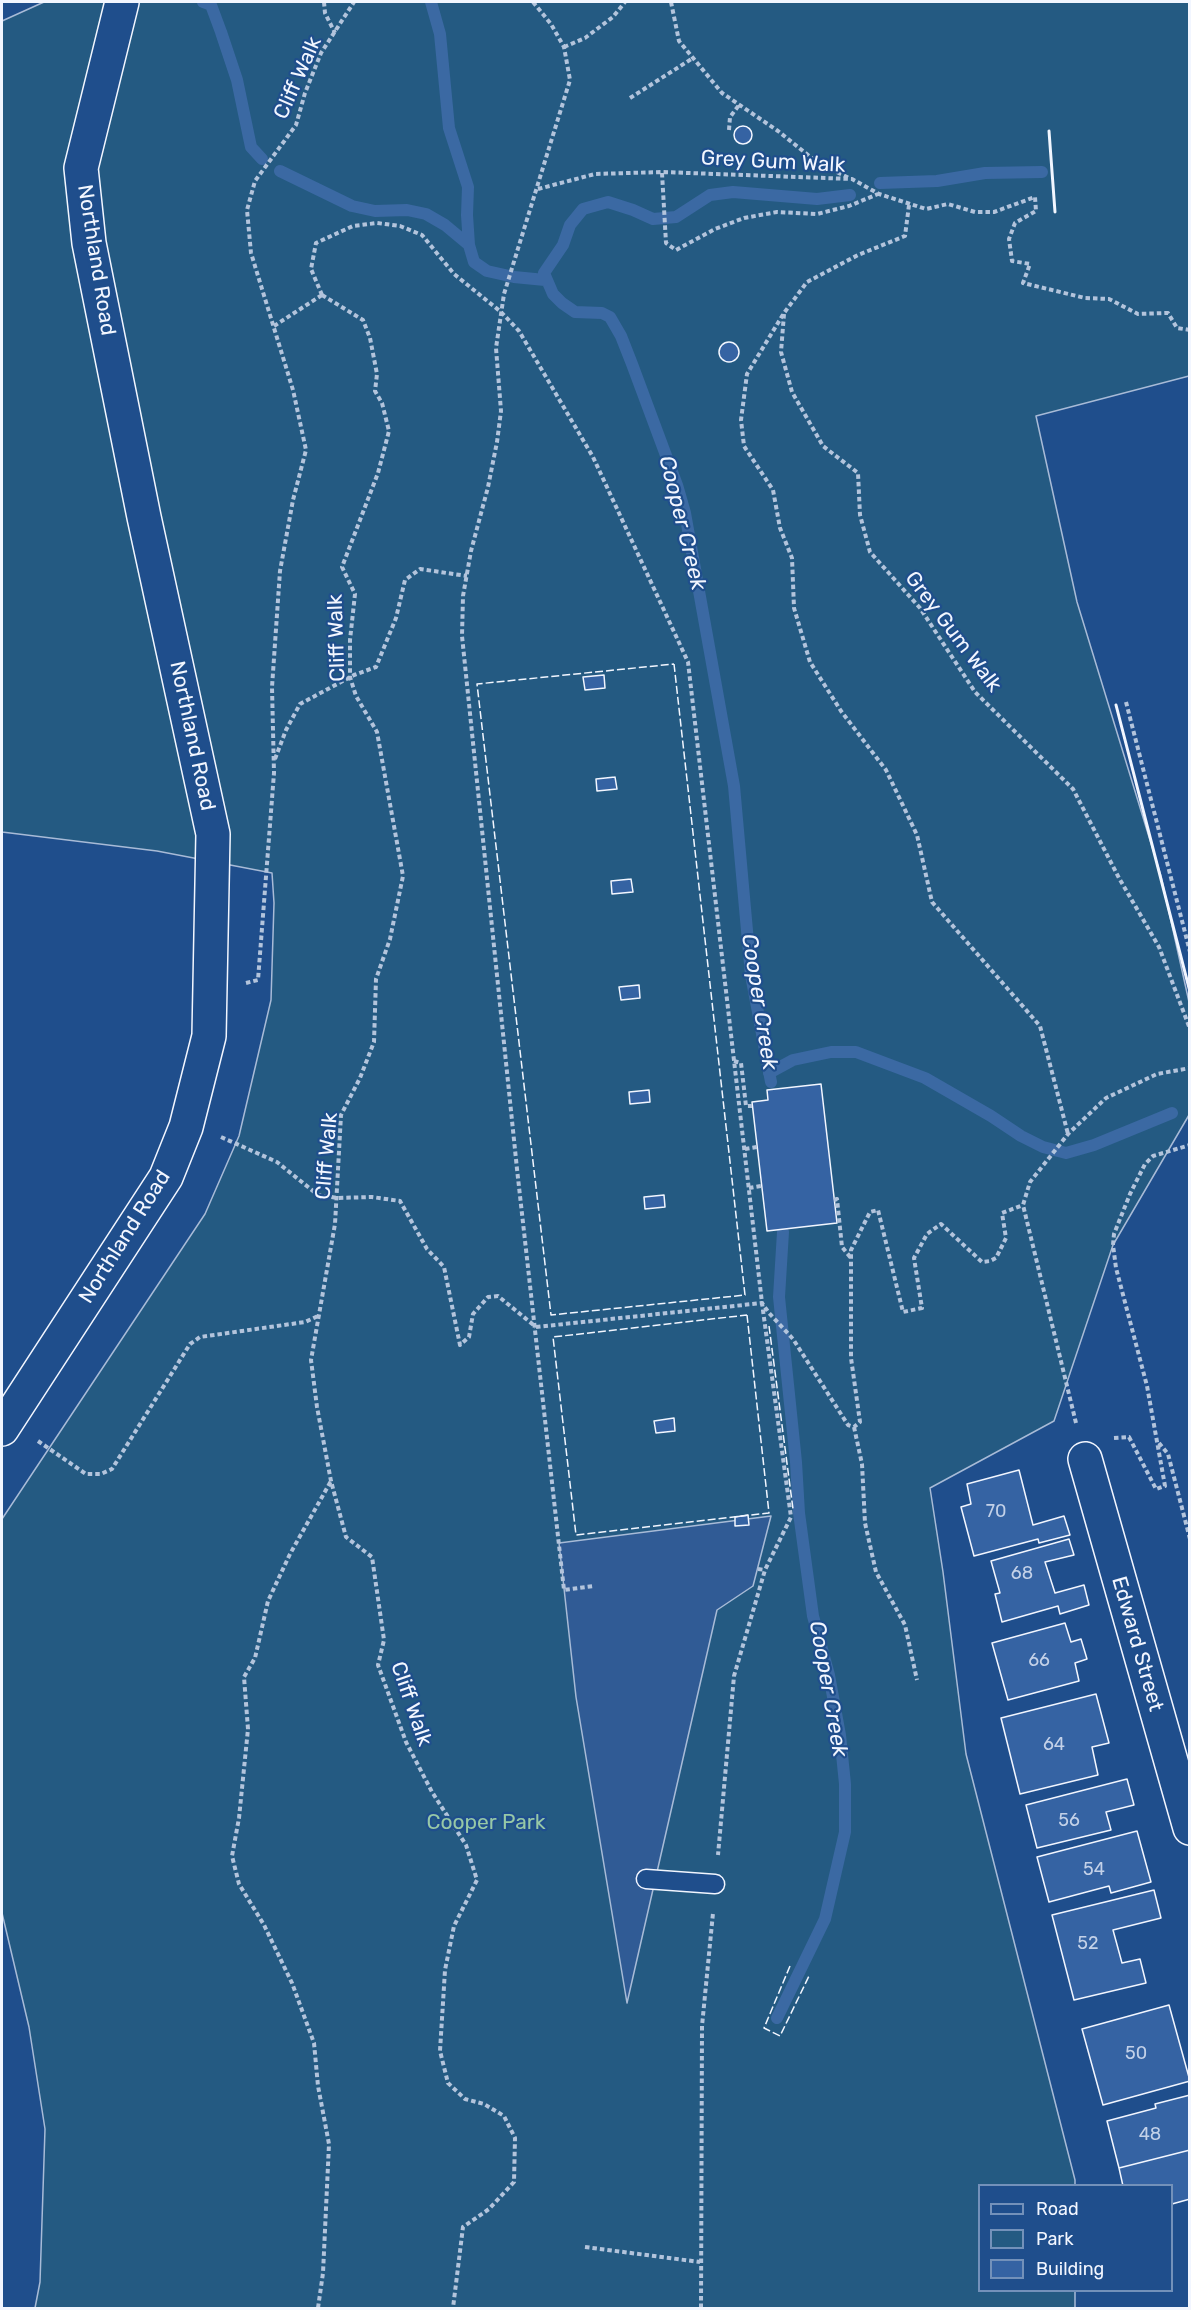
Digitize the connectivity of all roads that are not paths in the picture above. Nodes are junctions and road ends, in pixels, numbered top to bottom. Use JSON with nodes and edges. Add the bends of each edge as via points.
{"nodes":[{"id":1,"x":122,"y":2,"type":"edge"},
{"id":2,"x":4,"y":1425,"type":"edge"},
{"id":3,"x":1095,"y":1449,"type":"road end"},
{"id":4,"x":1190,"y":1828,"type":"edge"},
{"id":5,"x":646,"y":1879,"type":"dead end"},
{"id":6,"x":715,"y":1884,"type":"road end"}],
"edges":[{"from":1,"to":2,"type":"street","name":"Northland Road","via":[[81,168],[89,243],[213,834],[209,1036],[186,1127],[166,1178]]},
{"from":3,"to":4,"type":"street","name":"Edward Street"},
{"from":5,"to":6,"type":"lane"}]}
